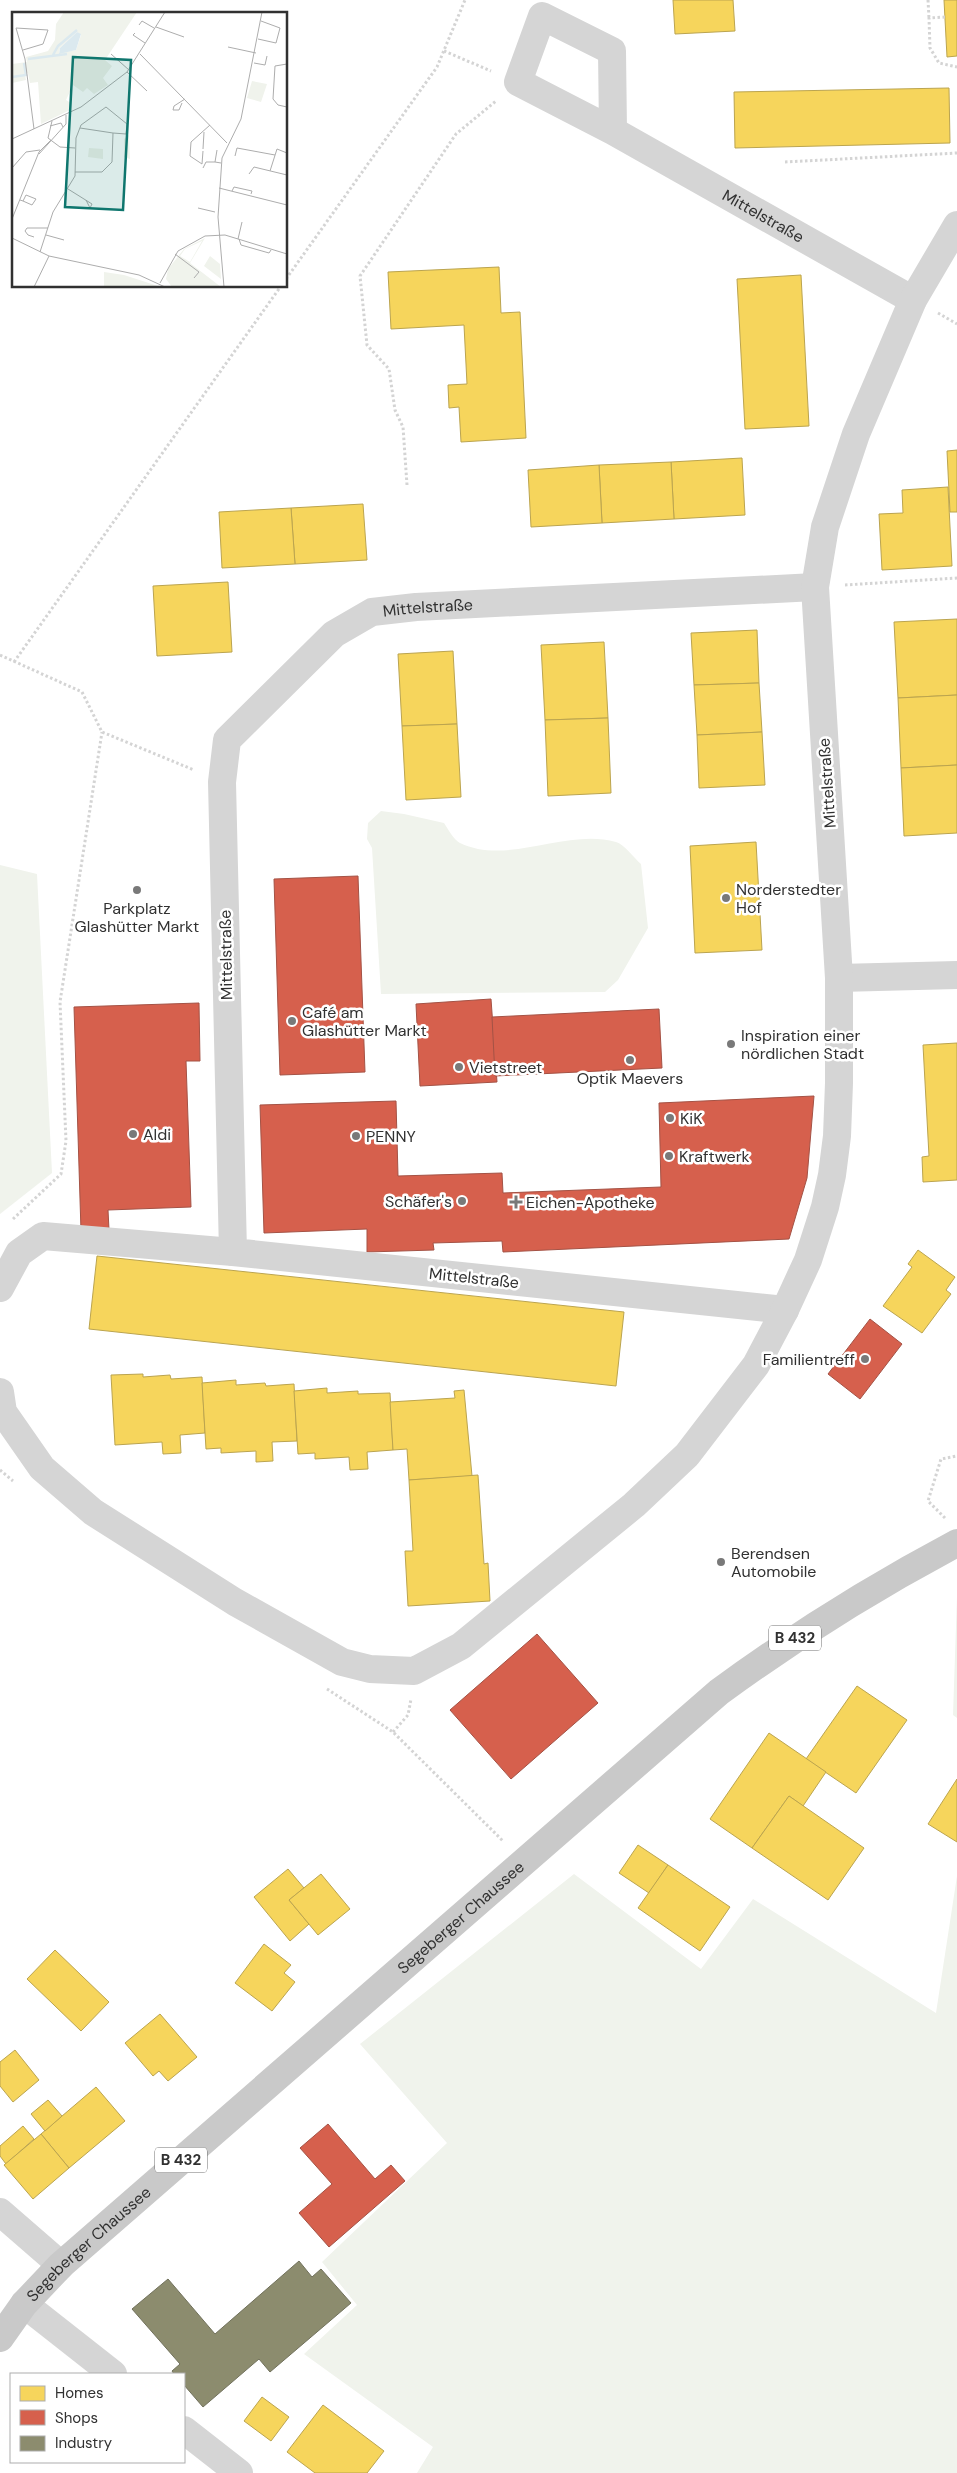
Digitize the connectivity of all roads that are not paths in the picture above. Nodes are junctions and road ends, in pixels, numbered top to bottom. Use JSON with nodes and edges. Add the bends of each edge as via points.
{"nodes":[{"id":1,"x":613,"y":131,"type":"junction"},
{"id":2,"x":957,"y":225,"type":"edge"},
{"id":3,"x":913,"y":300,"type":"junction"},
{"id":4,"x":815,"y":587,"type":"junction"},
{"id":5,"x":957,"y":975,"type":"edge"},
{"id":6,"x":839,"y":978,"type":"junction"},
{"id":7,"x":233,"y":1252,"type":"junction"},
{"id":8,"x":0,"y":1288,"type":"edge"},
{"id":9,"x":786,"y":1310,"type":"junction"},
{"id":10,"x":0,"y":1392,"type":"edge"},
{"id":11,"x":957,"y":1543,"type":"edge"},
{"id":12,"x":0,"y":2212,"type":"edge"},
{"id":13,"x":61,"y":2265,"type":"junction"},
{"id":14,"x":24,"y":2304,"type":"junction"},
{"id":15,"x":0,"y":2338,"type":"edge"},
{"id":16,"x":112,"y":2373,"type":"edge"},
{"id":17,"x":185,"y":2431,"type":"edge"},
{"id":18,"x":239,"y":2473,"type":"edge"}],
"edges":[{"from":1,"to":1,"type":"street","name":"Mittelstraße","via":[[518,82],[542,16],[612,52]]},
{"from":1,"to":3,"type":"street","name":"Mittelstraße"},
{"from":2,"to":3,"type":"street","name":"Mittelstraße"},
{"from":3,"to":4,"type":"street","name":"Mittelstraße","via":[[856,434],[825,527]]},
{"from":4,"to":6,"type":"street","name":"Mittelstraße"},
{"from":4,"to":7,"type":"street","name":"Mittelstraße","via":[[416,607],[372,612],[334,634],[227,740],[222,782]]},
{"from":5,"to":6,"type":"street"},
{"from":6,"to":9,"type":"street","name":"Mittelstraße","via":[[839,1083],[832,1175],[808,1260]]},
{"from":7,"to":8,"type":"street","via":[[43,1236],[19,1253]]},
{"from":7,"to":9,"type":"street","name":"Mittelstraße"},
{"from":9,"to":10,"type":"street","name":"Mittelstraße","via":[[756,1365],[687,1455],[634,1505],[461,1646],[414,1671],[342,1662],[234,1602],[94,1512],[42,1468],[3,1412]]},
{"from":11,"to":13,"type":"main road","name":"Segeberger Chaussee","number":"B 432","via":[[836,1611],[719,1692]]},
{"from":12,"to":13,"type":"street"},
{"from":13,"to":14,"type":"main road","name":"Segeberger Chaussee","number":"B 432"},
{"from":14,"to":15,"type":"main road","name":"Segeberger Chaussee","number":"B 432"},
{"from":14,"to":16,"type":"street"},
{"from":17,"to":18,"type":"street"}]}
